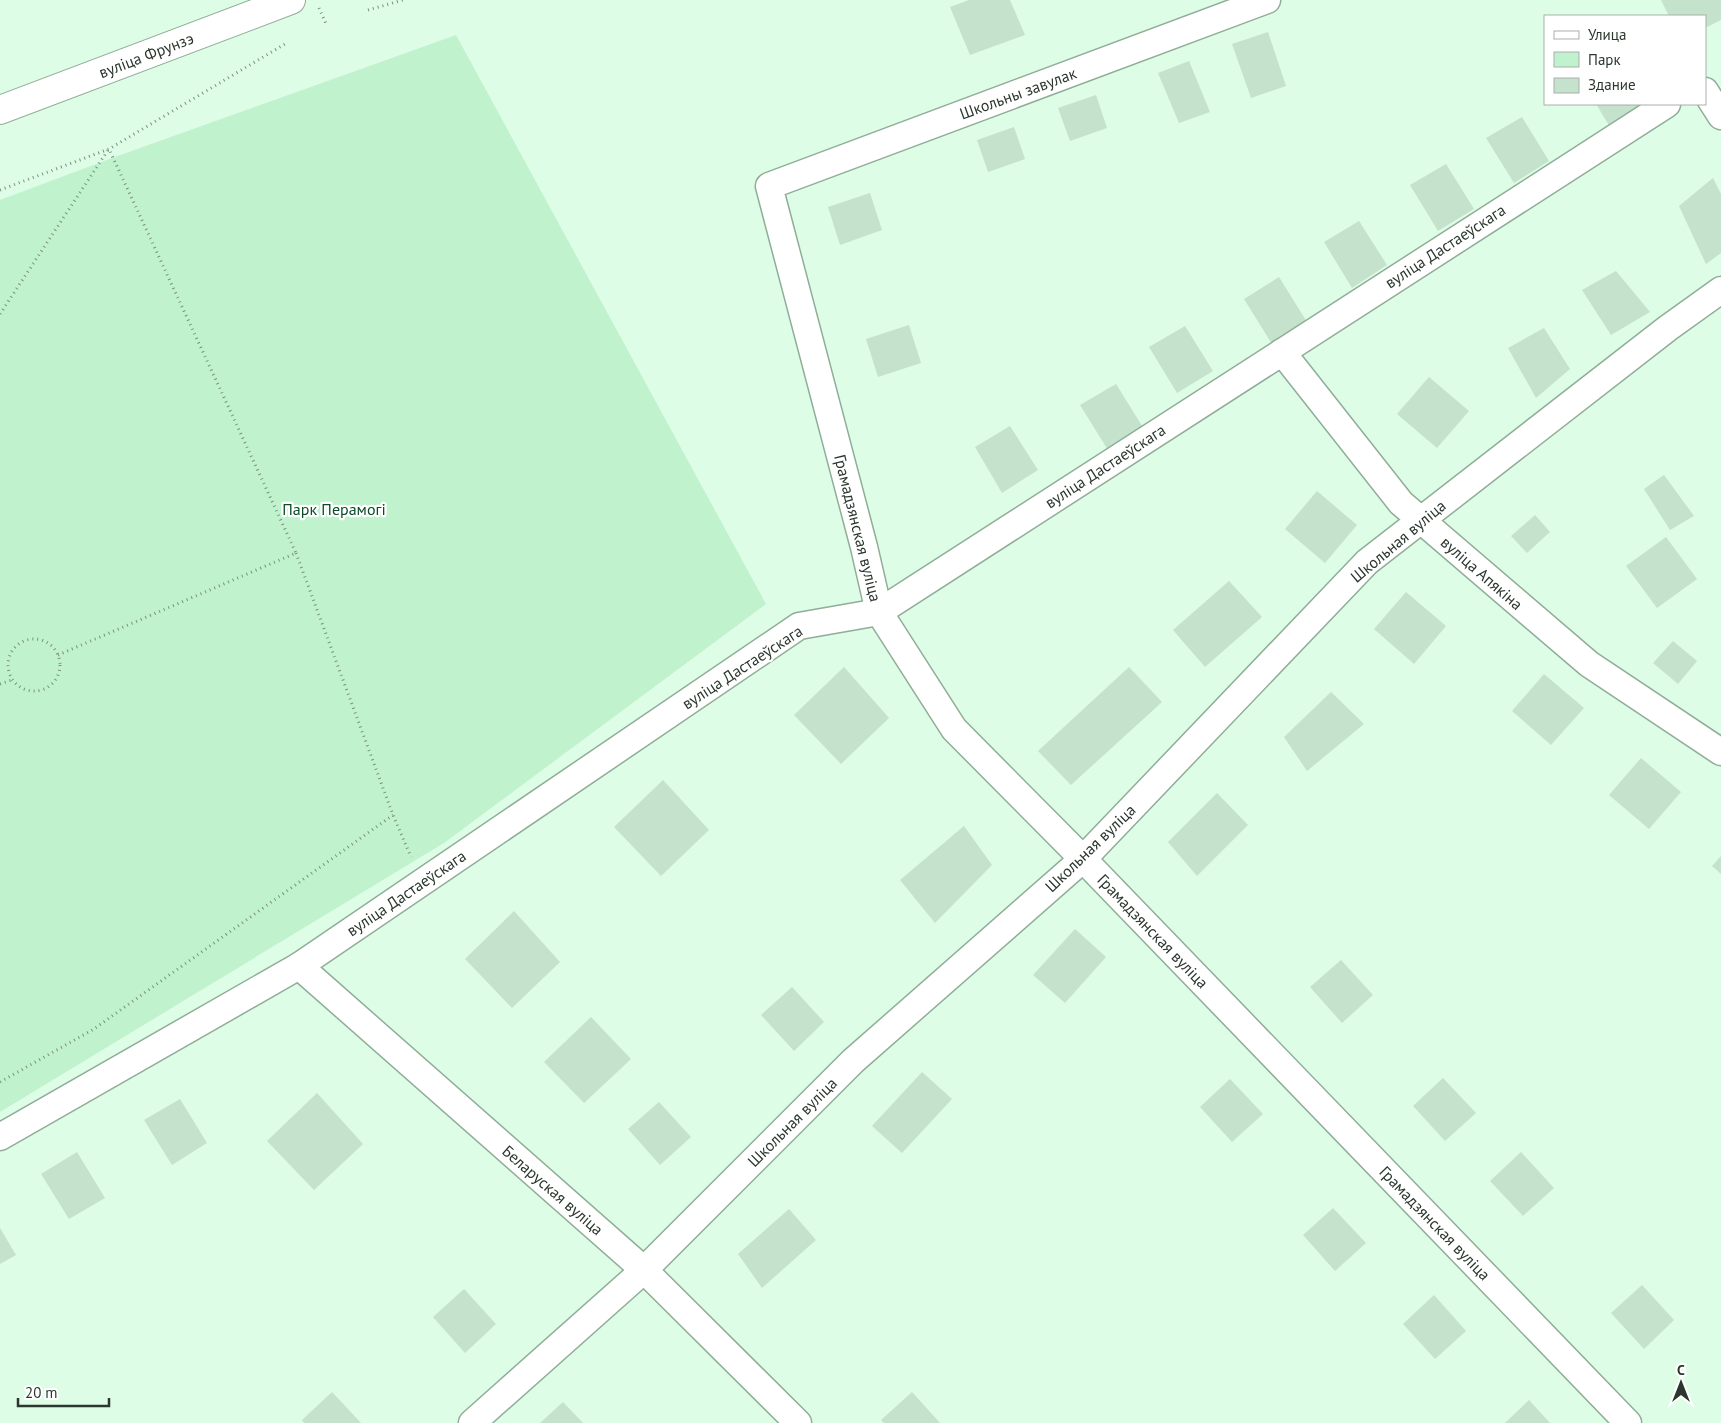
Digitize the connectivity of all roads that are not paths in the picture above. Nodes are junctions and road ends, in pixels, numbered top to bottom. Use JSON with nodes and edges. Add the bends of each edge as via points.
{"nodes":[{"id":1,"x":291,"y":0,"type":"edge"},
{"id":2,"x":1267,"y":0,"type":"edge"},
{"id":3,"x":1706,"y":93,"type":"edge"},
{"id":4,"x":1665,"y":105,"type":"edge"},
{"id":5,"x":0,"y":110,"type":"edge"},
{"id":6,"x":1721,"y":116,"type":"edge"},
{"id":7,"x":769,"y":186,"type":"joint"},
{"id":8,"x":1721,"y":290,"type":"edge"},
{"id":9,"x":1282,"y":352,"type":"junction"},
{"id":10,"x":1421,"y":520,"type":"junction"},
{"id":11,"x":879,"y":612,"type":"junction"},
{"id":12,"x":1721,"y":752,"type":"edge"},
{"id":13,"x":1083,"y":859,"type":"junction"},
{"id":14,"x":299,"y":966,"type":"junction"},
{"id":15,"x":0,"y":1137,"type":"edge"},
{"id":16,"x":644,"y":1270,"type":"junction"},
{"id":17,"x":472,"y":1423,"type":"edge"},
{"id":18,"x":798,"y":1423,"type":"edge"},
{"id":19,"x":1628,"y":1423,"type":"edge"}],
"edges":[{"from":1,"to":5,"type":"street","name":"вуліца Фрунзэ"},
{"from":2,"to":7,"type":"street","name":"Школьны завулак"},
{"from":3,"to":6,"type":"street"},
{"from":4,"to":9,"type":"street","name":"вуліца Дастаеўскага"},
{"from":7,"to":11,"type":"street","name":"Грамадзянская вуліца"},
{"from":8,"to":10,"type":"street","name":"Школьная вуліца"},
{"from":9,"to":10,"type":"street","name":"вуліца Апякіна","via":[[1401,503]]},
{"from":9,"to":11,"type":"street","name":"вуліца Дастаеўскага"},
{"from":10,"to":12,"type":"street","name":"вуліца Апякіна","via":[[1589,664]]},
{"from":10,"to":13,"type":"street","name":"Школьная вуліца","via":[[1367,562]]},
{"from":11,"to":13,"type":"street","name":"Грамадзянская вуліца","via":[[954,729]]},
{"from":11,"to":14,"type":"street","name":"вуліца Дастаеўскага","via":[[800,626]]},
{"from":13,"to":16,"type":"street","name":"Школьная вуліца","via":[[854,1061]]},
{"from":13,"to":19,"type":"street","name":"Грамадзянская вуліца"},
{"from":14,"to":15,"type":"street","name":"вуліца Дастаеўскага"},
{"from":14,"to":16,"type":"street","name":"Беларуская вуліца"},
{"from":16,"to":17,"type":"street","name":"Школьная вуліца"},
{"from":16,"to":18,"type":"street","name":"Беларуская вуліца"}]}
